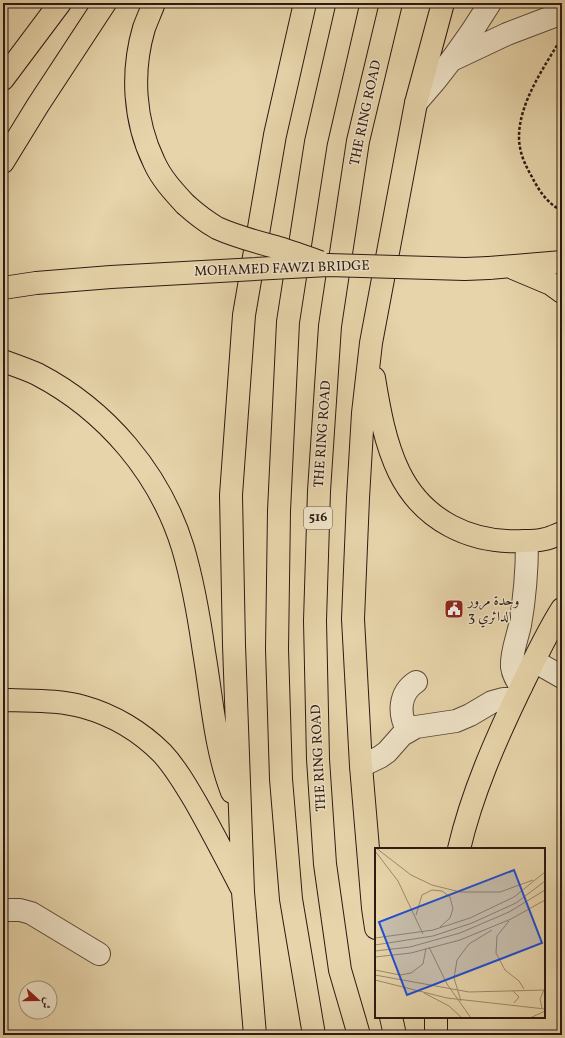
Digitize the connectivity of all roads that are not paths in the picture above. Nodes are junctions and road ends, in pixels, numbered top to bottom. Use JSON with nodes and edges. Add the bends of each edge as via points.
{"nodes":[{"id":1,"x":60,"y":3,"type":"edge"},
{"id":2,"x":104,"y":3,"type":"edge"},
{"id":3,"x":154,"y":3,"type":"edge"},
{"id":4,"x":305,"y":3,"type":"edge"},
{"id":5,"x":348,"y":3,"type":"edge"},
{"id":6,"x":391,"y":3,"type":"edge"},
{"id":7,"x":443,"y":3,"type":"edge"},
{"id":8,"x":490,"y":3,"type":"edge"},
{"id":9,"x":562,"y":13,"type":"edge"},
{"id":10,"x":453,"y":59,"type":"junction"},
{"id":11,"x":3,"y":79,"type":"edge"},
{"id":12,"x":416,"y":103,"type":"junction"},
{"id":13,"x":3,"y":162,"type":"edge"},
{"id":14,"x":562,"y":262,"type":"edge"},
{"id":15,"x":328,"y":265,"type":"junction"},
{"id":16,"x":508,"y":266,"type":"junction"},
{"id":17,"x":3,"y":288,"type":"edge"},
{"id":18,"x":562,"y":292,"type":"edge"},
{"id":19,"x":371,"y":343,"type":"junction"},
{"id":20,"x":3,"y":361,"type":"edge"},
{"id":21,"x":562,"y":533,"type":"edge"},
{"id":22,"x":527,"y":541,"type":"junction"},
{"id":23,"x":562,"y":609,"type":"edge"},
{"id":24,"x":534,"y":661,"type":"junction"},
{"id":25,"x":562,"y":677,"type":"edge"},
{"id":26,"x":416,"y":682,"type":"dead end"},
{"id":27,"x":518,"y":693,"type":"junction"},
{"id":28,"x":3,"y":701,"type":"edge"},
{"id":29,"x":408,"y":731,"type":"junction"},
{"id":30,"x":361,"y":766,"type":"junction"},
{"id":31,"x":240,"y":809,"type":"junction"},
{"id":32,"x":459,"y":848,"type":"edge"},
{"id":33,"x":243,"y":892,"type":"junction"},
{"id":34,"x":3,"y":910,"type":"edge"},
{"id":35,"x":375,"y":921,"type":"edge"},
{"id":36,"x":99,"y":954,"type":"dead end"},
{"id":37,"x":391,"y":1018,"type":"edge"},
{"id":38,"x":436,"y":1018,"type":"edge"},
{"id":39,"x":255,"y":1035,"type":"edge"},
{"id":40,"x":314,"y":1035,"type":"edge"},
{"id":41,"x":359,"y":1035,"type":"edge"},
{"id":42,"x":395,"y":1035,"type":"edge"},
{"id":43,"x":436,"y":1035,"type":"edge"}],
"edges":[{"from":1,"to":11,"type":"main road"},
{"from":2,"to":13,"type":"main road"},
{"from":3,"to":15,"type":"main road","bridge":true,"via":[[144,28],[138,55],[138,110],[144,137],[154,163],[168,185],[184,204],[216,227]]},
{"from":4,"to":31,"type":"main road","via":[[275,135],[244,315],[231,495]]},
{"from":5,"to":40,"type":"main road","via":[[316,142],[288,322],[279,511],[277,649],[281,779],[291,899]]},
{"from":6,"to":41,"type":"main road","name":"THE RING ROAD","number":"516","via":[[358,141],[330,326],[319,491],[315,636],[318,759],[325,864],[340,970]]},
{"from":7,"to":12,"type":"main road"},
{"from":8,"to":10,"type":"street"},
{"from":9,"to":10,"type":"street","via":[[507,34]]},
{"from":10,"to":12,"type":"street"},
{"from":12,"to":19,"type":"main road"},
{"from":14,"to":16,"type":"main road","name":"MOHAMED FAWZI BRIDGE"},
{"from":15,"to":16,"type":"main road","name":"MOHAMED FAWZI BRIDGE","bridge":true,"via":[[464,269]]},
{"from":15,"to":17,"type":"main road","name":"MOHAMED FAWZI BRIDGE","bridge":true,"via":[[111,277]]},
{"from":16,"to":18,"type":"main road","via":[[551,284]]},
{"from":19,"to":22,"type":"main road","via":[[373,376],[388,440],[399,471],[418,500],[445,523],[466,534],[495,541]]},
{"from":19,"to":30,"type":"main road","via":[[361,444],[353,619]]},
{"from":20,"to":31,"type":"main road","via":[[36,373],[85,405],[127,446],[160,494],[183,548],[197,604],[221,756]]},
{"from":21,"to":22,"type":"main road","via":[[545,539]]},
{"from":22,"to":27,"type":"street","via":[[520,623],[512,659]]},
{"from":23,"to":24,"type":"main road"},
{"from":24,"to":25,"type":"street"},
{"from":24,"to":27,"type":"main road"},
{"from":26,"to":29,"type":"street","via":[[408,688],[402,702],[402,717]]},
{"from":27,"to":29,"type":"street","via":[[492,702],[456,721],[416,727]]},
{"from":27,"to":32,"type":"main road","via":[[487,764]]},
{"from":28,"to":33,"type":"main road","via":[[54,702],[84,707],[113,718],[139,733],[162,753],[181,777]]},
{"from":29,"to":30,"type":"street","via":[[387,752]]},
{"from":30,"to":35,"type":"main road"},
{"from":31,"to":33,"type":"main road"},
{"from":33,"to":39,"type":"main road"},
{"from":34,"to":36,"type":"street","via":[[31,913]]},
{"from":37,"to":42,"type":"main road"},
{"from":38,"to":43,"type":"main road"}]}
